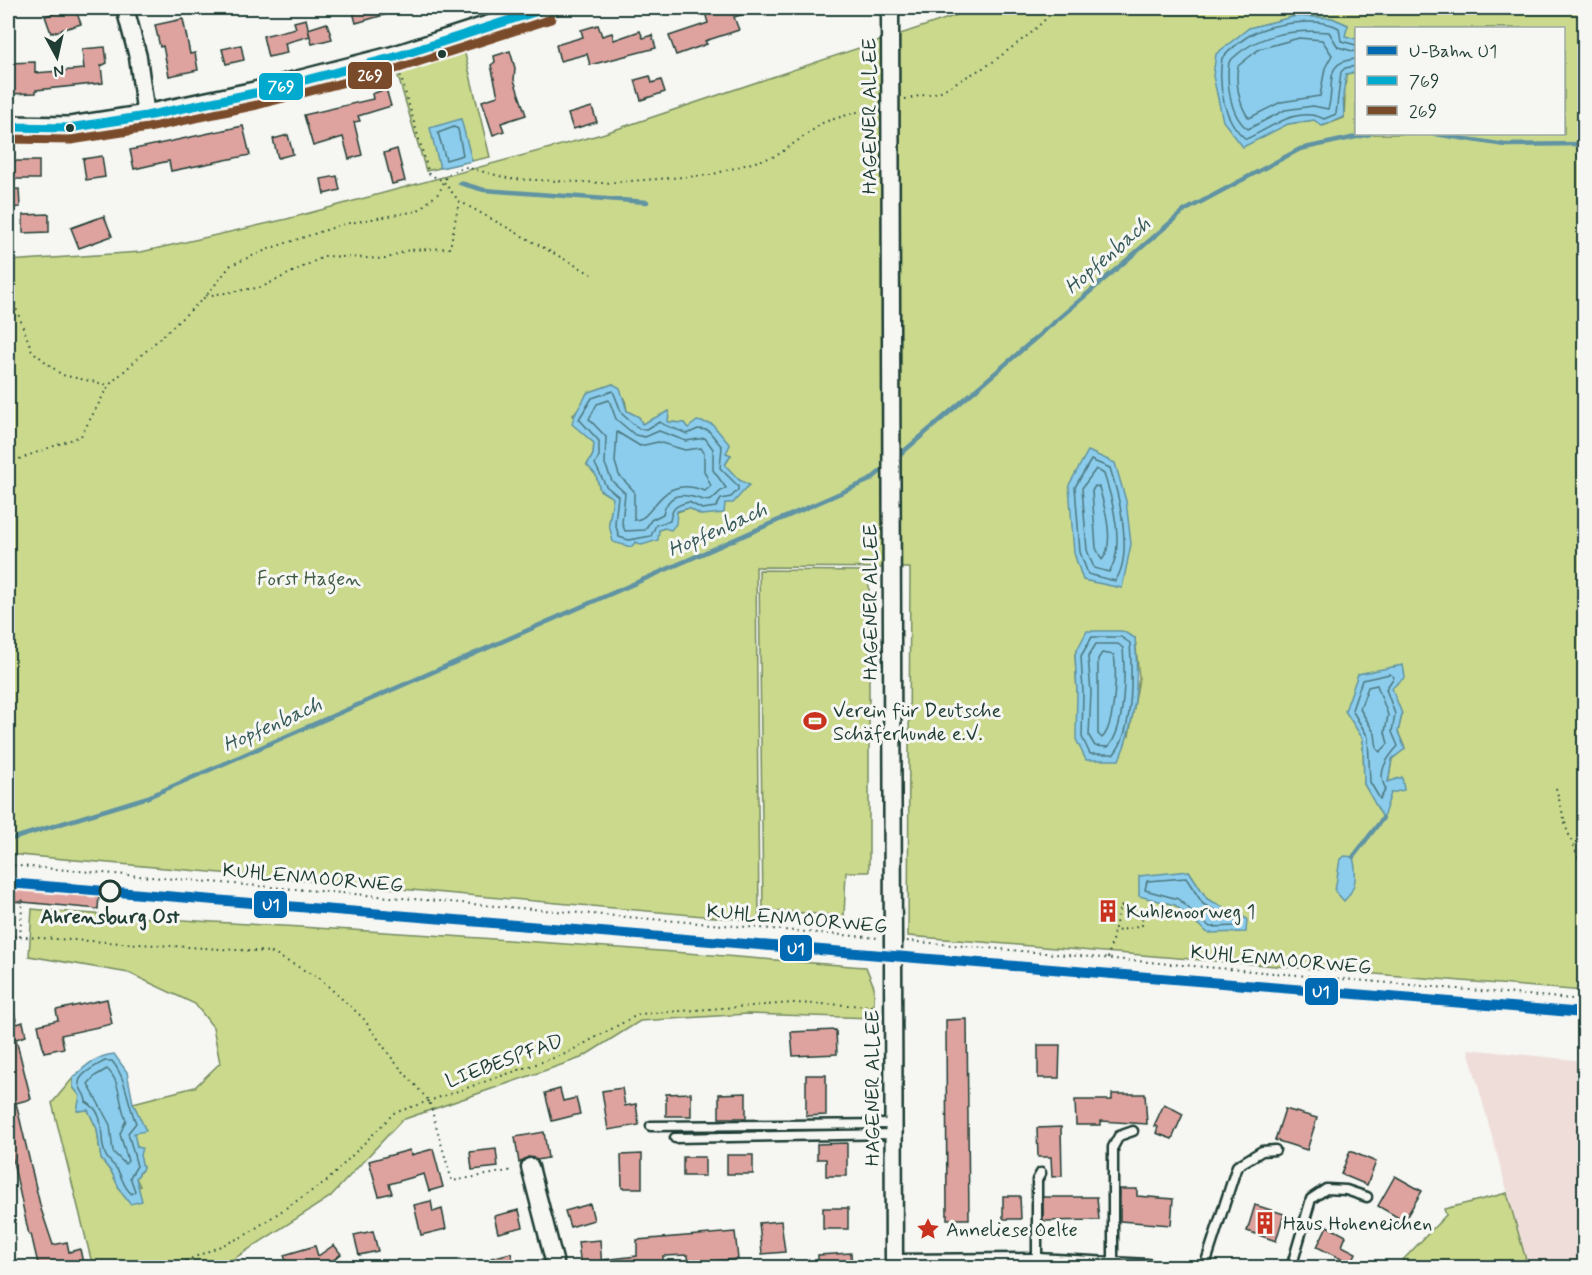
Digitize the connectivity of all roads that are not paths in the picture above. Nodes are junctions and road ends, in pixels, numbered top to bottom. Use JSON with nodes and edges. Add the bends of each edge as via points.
{"nodes":[{"id":1,"x":125,"y":8,"type":"edge"},
{"id":2,"x":542,"y":8,"type":"edge"},
{"id":3,"x":890,"y":8,"type":"edge"},
{"id":4,"x":146,"y":116,"type":"junction"},
{"id":5,"x":8,"y":127,"type":"edge"},
{"id":6,"x":651,"y":1126,"type":"dead end"},
{"id":7,"x":894,"y":1129,"type":"junction"},
{"id":8,"x":1133,"y":1131,"type":"dead end"},
{"id":9,"x":675,"y":1138,"type":"dead end"},
{"id":10,"x":1275,"y":1150,"type":"dead end"},
{"id":11,"x":530,"y":1167,"type":"road end"},
{"id":12,"x":1041,"y":1173,"type":"dead end"},
{"id":13,"x":1366,"y":1197,"type":"dead end"},
{"id":14,"x":1037,"y":1262,"type":"junction"},
{"id":15,"x":1113,"y":1264,"type":"junction"},
{"id":16,"x":894,"y":1265,"type":"edge"},
{"id":17,"x":556,"y":1268,"type":"edge"},
{"id":18,"x":1148,"y":1268,"type":"edge"},
{"id":19,"x":1204,"y":1268,"type":"edge"},
{"id":20,"x":1291,"y":1268,"type":"edge"}],
"edges":[{"from":1,"to":4,"type":"street","via":[[138,57]]},
{"from":2,"to":4,"type":"street","via":[[395,57]]},
{"from":3,"to":7,"type":"street","name":"HAGENER ALLEE"},
{"from":4,"to":5,"type":"street","via":[[69,128]]},
{"from":6,"to":7,"type":"lane"},
{"from":7,"to":9,"type":"lane"},
{"from":7,"to":16,"type":"street","name":"HAGENER ALLEE"},
{"from":8,"to":15,"type":"lane","via":[[1119,1136],[1113,1147]]},
{"from":10,"to":19,"type":"lane","via":[[1263,1151],[1238,1166]]},
{"from":11,"to":17,"type":"street"},
{"from":12,"to":14,"type":"lane","via":[[1036,1180]]},
{"from":13,"to":20,"type":"lane","via":[[1326,1188],[1311,1200]]},
{"from":14,"to":15,"type":"street"},
{"from":14,"to":16,"type":"street"},
{"from":15,"to":18,"type":"street"}]}
